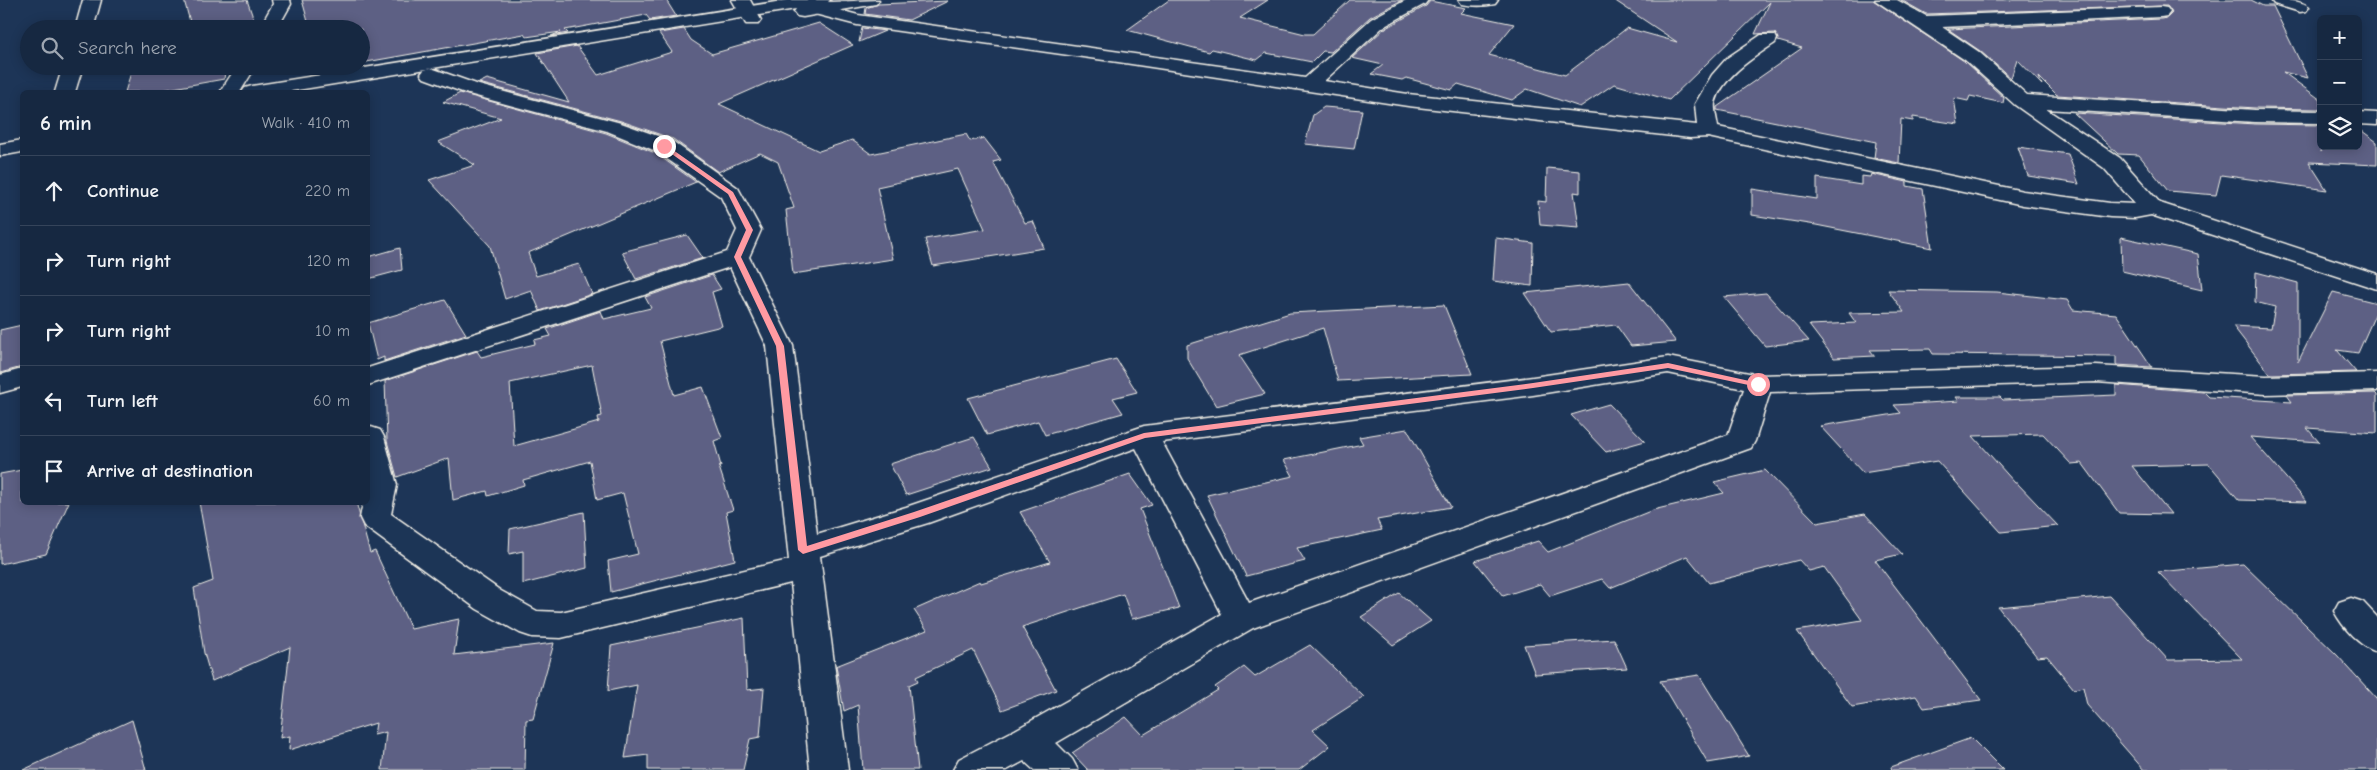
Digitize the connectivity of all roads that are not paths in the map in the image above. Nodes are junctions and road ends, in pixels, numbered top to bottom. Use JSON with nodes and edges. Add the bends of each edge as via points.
{"nodes":[{"id":1,"x":92,"y":0,"type":"edge"},
{"id":2,"x":870,"y":0,"type":"edge"},
{"id":3,"x":1418,"y":0,"type":"edge"},
{"id":4,"x":1468,"y":0,"type":"edge"},
{"id":5,"x":1489,"y":0,"type":"edge"},
{"id":6,"x":1884,"y":0,"type":"edge"},
{"id":7,"x":2280,"y":0,"type":"edge"},
{"id":8,"x":286,"y":1,"type":"edge"},
{"id":9,"x":819,"y":5,"type":"edge"},
{"id":10,"x":2300,"y":7,"type":"dead end"},
{"id":11,"x":747,"y":10,"type":"edge"},
{"id":12,"x":2161,"y":12,"type":"dead end"},
{"id":13,"x":86,"y":20,"type":"edge"},
{"id":14,"x":274,"y":20,"type":"edge"},
{"id":15,"x":1923,"y":22,"type":"junction"},
{"id":16,"x":1768,"y":39,"type":"dead end"},
{"id":17,"x":370,"y":72,"type":"edge"},
{"id":18,"x":431,"y":74,"type":"junction"},
{"id":19,"x":70,"y":75,"type":"edge"},
{"id":20,"x":240,"y":75,"type":"edge"},
{"id":21,"x":355,"y":75,"type":"edge"},
{"id":22,"x":1310,"y":84,"type":"junction"},
{"id":23,"x":66,"y":90,"type":"edge"},
{"id":24,"x":231,"y":90,"type":"edge"},
{"id":25,"x":264,"y":90,"type":"edge"},
{"id":26,"x":336,"y":90,"type":"edge"},
{"id":27,"x":2022,"y":101,"type":"junction"},
{"id":28,"x":2317,"y":117,"type":"edge"},
{"id":29,"x":2362,"y":118,"type":"edge"},
{"id":30,"x":2377,"y":119,"type":"edge"},
{"id":31,"x":20,"y":131,"type":"edge"},
{"id":32,"x":1708,"y":131,"type":"junction"},
{"id":33,"x":0,"y":136,"type":"edge"},
{"id":34,"x":20,"y":146,"type":"edge"},
{"id":35,"x":0,"y":150,"type":"edge"},
{"id":36,"x":2152,"y":208,"type":"junction"},
{"id":37,"x":737,"y":257,"type":"junction"},
{"id":38,"x":2377,"y":282,"type":"edge"},
{"id":39,"x":370,"y":376,"type":"edge"},
{"id":40,"x":20,"y":379,"type":"edge"},
{"id":41,"x":2377,"y":382,"type":"edge"},
{"id":42,"x":0,"y":384,"type":"edge"},
{"id":43,"x":1758,"y":384,"type":"junction"},
{"id":44,"x":1144,"y":435,"type":"junction"},
{"id":45,"x":370,"y":437,"type":"edge"},
{"id":46,"x":804,"y":559,"type":"junction"},
{"id":47,"x":2351,"y":611,"type":"dead end"},
{"id":48,"x":1241,"y":619,"type":"junction"},
{"id":49,"x":2377,"y":638,"type":"edge"},
{"id":50,"x":1028,"y":741,"type":"junction"},
{"id":51,"x":829,"y":770,"type":"edge"},
{"id":52,"x":972,"y":770,"type":"edge"},
{"id":53,"x":1059,"y":770,"type":"edge"}],
"edges":[{"from":1,"to":13,"type":"street"},
{"from":2,"to":9,"type":"street"},
{"from":3,"to":22,"type":"street","via":[[1377,23]]},
{"from":4,"to":5,"type":"street"},
{"from":6,"to":15,"type":"street"},
{"from":7,"to":10,"type":"street"},
{"from":8,"to":14,"type":"street"},
{"from":9,"to":11,"type":"street"},
{"from":9,"to":22,"type":"street","via":[[857,20]]},
{"from":11,"to":17,"type":"street"},
{"from":11,"to":18,"type":"street"},
{"from":12,"to":15,"type":"street"},
{"from":15,"to":27,"type":"street","via":[[1972,56]]},
{"from":16,"to":32,"type":"street","via":[[1734,62],[1719,80],[1705,104]]},
{"from":18,"to":26,"type":"street"},
{"from":18,"to":37,"type":"street","via":[[472,89],[614,127],[664,146],[730,193],[750,230]]},
{"from":19,"to":23,"type":"street"},
{"from":20,"to":24,"type":"street"},
{"from":21,"to":25,"type":"street"},
{"from":22,"to":32,"type":"street","via":[[1408,100],[1690,132]]},
{"from":27,"to":28,"type":"street"},
{"from":27,"to":36,"type":"street","via":[[2112,164]]},
{"from":29,"to":30,"type":"street"},
{"from":31,"to":33,"type":"street"},
{"from":32,"to":36,"type":"street","via":[[2023,198],[2110,210]]},
{"from":34,"to":35,"type":"street"},
{"from":36,"to":38,"type":"street"},
{"from":37,"to":39,"type":"street"},
{"from":37,"to":46,"type":"street","via":[[780,346]]},
{"from":40,"to":42,"type":"street"},
{"from":41,"to":43,"type":"street","via":[[2266,385],[2096,374]]},
{"from":43,"to":44,"type":"street","via":[[1668,365],[1533,386]]},
{"from":43,"to":48,"type":"street","via":[[1740,441]]},
{"from":44,"to":46,"type":"street","via":[[917,515]]},
{"from":44,"to":48,"type":"street"},
{"from":45,"to":46,"type":"street","via":[[382,485],[375,518],[489,600],[532,624],[561,625]]},
{"from":46,"to":51,"type":"street"},
{"from":47,"to":49,"type":"street"},
{"from":48,"to":50,"type":"street"},
{"from":50,"to":52,"type":"street"},
{"from":50,"to":53,"type":"street"}]}
